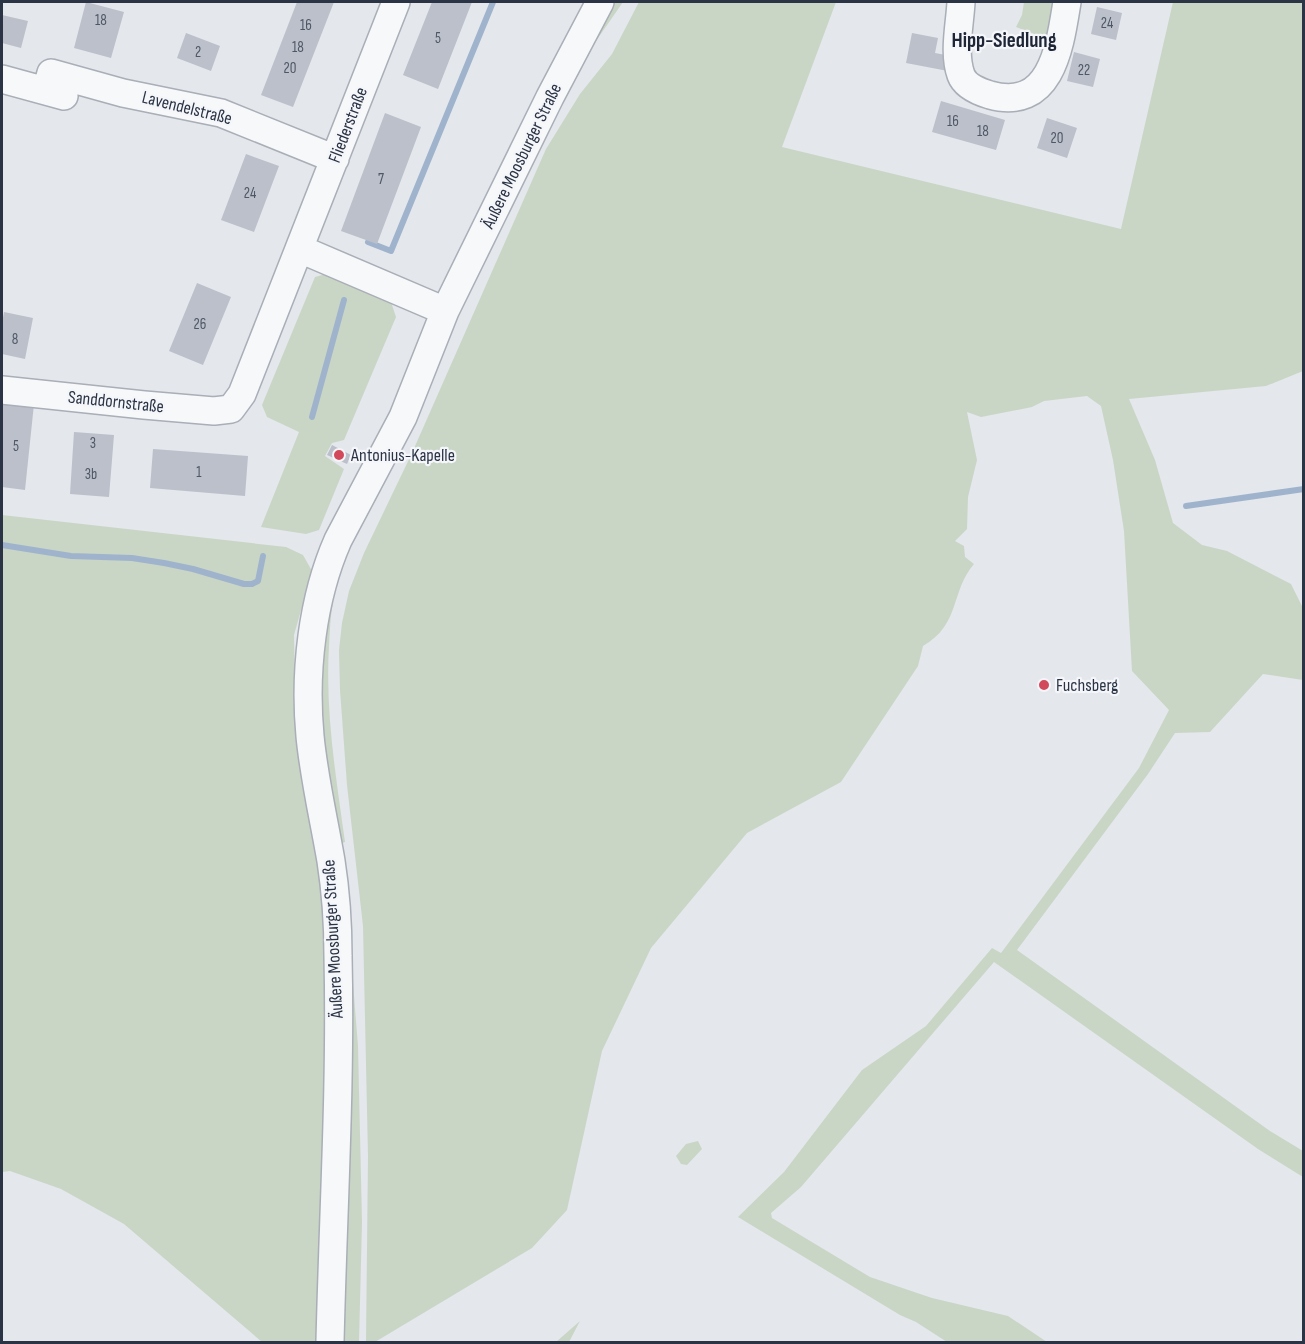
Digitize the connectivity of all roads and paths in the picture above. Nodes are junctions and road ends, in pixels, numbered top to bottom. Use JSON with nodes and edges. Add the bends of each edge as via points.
{"nodes":[{"id":1,"x":396,"y":2,"type":"edge"},
{"id":2,"x":600,"y":2,"type":"edge"},
{"id":3,"x":961,"y":2,"type":"edge"},
{"id":4,"x":1066,"y":2,"type":"edge"},
{"id":5,"x":2,"y":79,"type":"edge"},
{"id":6,"x":335,"y":159,"type":"junction"},
{"id":7,"x":300,"y":249,"type":"junction"},
{"id":8,"x":445,"y":311,"type":"junction"},
{"id":9,"x":2,"y":390,"type":"edge"},
{"id":10,"x":231,"y":409,"type":"joint"},
{"id":11,"x":330,"y":1342,"type":"edge"}],
"edges":[{"from":1,"to":6,"type":"street","name":"Fliederstraße"},
{"from":2,"to":8,"type":"street","name":"Äußere Moosburger Straße"},
{"from":3,"to":4,"type":"street","via":[[961,76],[983,93],[1014,98],[1028,94],[1046,77],[1059,43]]},
{"from":5,"to":6,"type":"street","name":"Lavendelstraße","via":[[101,106],[105,88],[221,113]]},
{"from":6,"to":7,"type":"street","name":"Fliederstraße"},
{"from":7,"to":8,"type":"street"},
{"from":7,"to":10,"type":"street","name":"Fliederstraße","via":[[242,394]]},
{"from":8,"to":11,"type":"street","name":"Äußere Moosburger Straße","via":[[403,417],[333,552],[311,641],[309,700],[314,762],[333,878],[338,956]]},
{"from":9,"to":10,"type":"street","name":"Sanddornstraße","via":[[214,411]]}]}
